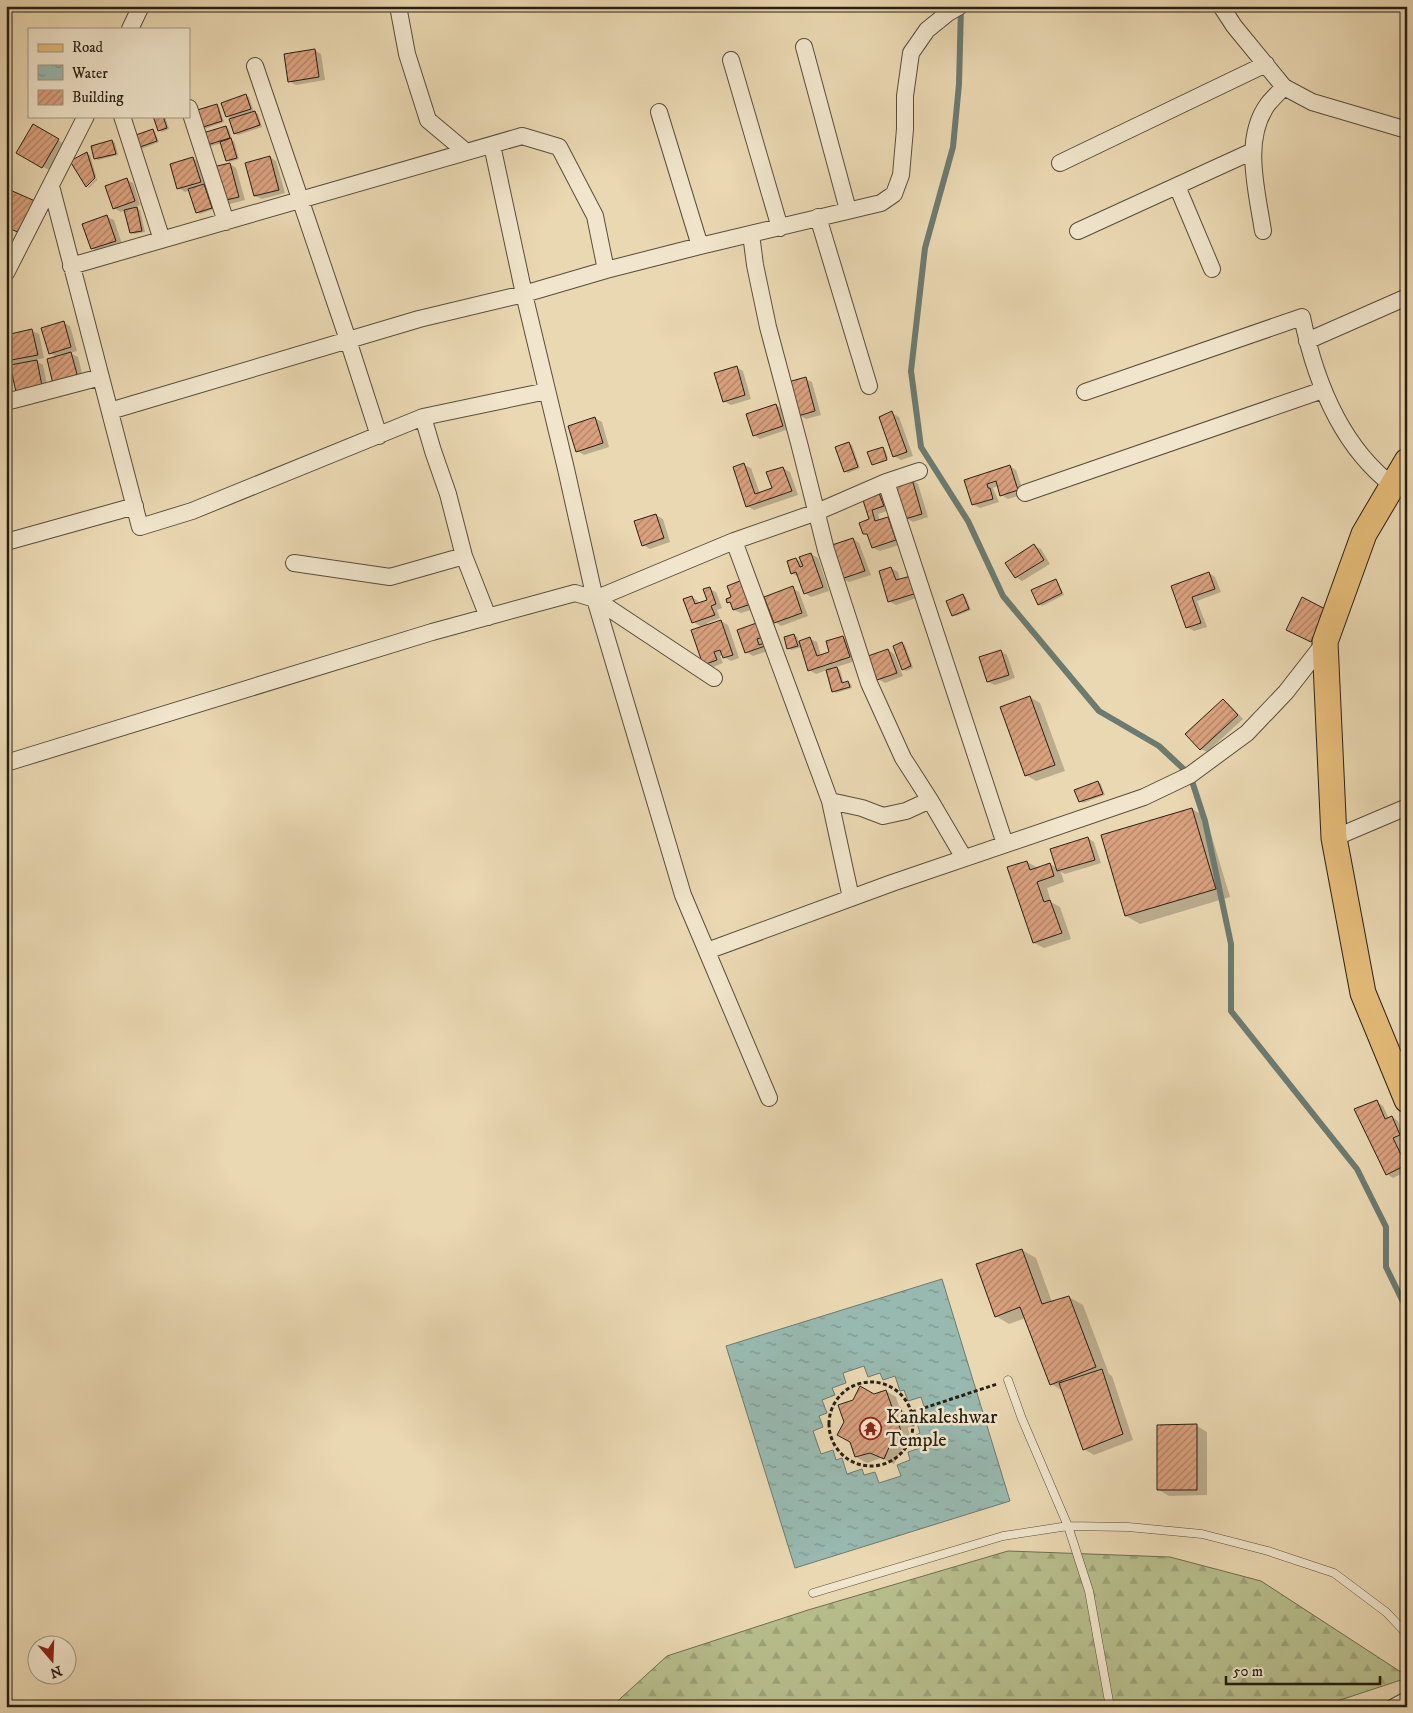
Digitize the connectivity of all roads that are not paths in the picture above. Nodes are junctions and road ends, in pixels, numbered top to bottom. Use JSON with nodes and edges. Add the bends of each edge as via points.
{"nodes":[{"id":1,"x":141,"y":6,"type":"edge"},
{"id":2,"x":398,"y":6,"type":"edge"},
{"id":3,"x":960,"y":6,"type":"edge"},
{"id":4,"x":1221,"y":6,"type":"edge"},
{"id":5,"x":130,"y":28,"type":"edge"},
{"id":6,"x":804,"y":47,"type":"dead end"},
{"id":7,"x":731,"y":60,"type":"dead end"},
{"id":8,"x":1266,"y":64,"type":"junction"},
{"id":9,"x":255,"y":66,"type":"dead end"},
{"id":10,"x":1284,"y":87,"type":"junction"},
{"id":11,"x":190,"y":111,"type":"edge"},
{"id":12,"x":659,"y":112,"type":"dead end"},
{"id":13,"x":85,"y":118,"type":"edge"},
{"id":14,"x":123,"y":118,"type":"edge"},
{"id":15,"x":1407,"y":130,"type":"edge"},
{"id":16,"x":492,"y":145,"type":"junction"},
{"id":17,"x":464,"y":151,"type":"junction"},
{"id":18,"x":1254,"y":151,"type":"junction"},
{"id":19,"x":1060,"y":163,"type":"dead end"},
{"id":20,"x":51,"y":186,"type":"junction"},
{"id":21,"x":1177,"y":186,"type":"junction"},
{"id":22,"x":300,"y":200,"type":"junction"},
{"id":23,"x":848,"y":210,"type":"junction"},
{"id":24,"x":818,"y":217,"type":"junction"},
{"id":25,"x":226,"y":222,"type":"junction"},
{"id":26,"x":780,"y":228,"type":"junction"},
{"id":27,"x":1078,"y":231,"type":"dead end"},
{"id":28,"x":1263,"y":231,"type":"dead end"},
{"id":29,"x":751,"y":234,"type":"junction"},
{"id":30,"x":162,"y":240,"type":"junction"},
{"id":31,"x":700,"y":246,"type":"junction"},
{"id":32,"x":72,"y":266,"type":"junction"},
{"id":33,"x":1212,"y":269,"type":"dead end"},
{"id":34,"x":606,"y":270,"type":"junction"},
{"id":35,"x":6,"y":273,"type":"edge"},
{"id":36,"x":524,"y":294,"type":"junction"},
{"id":37,"x":1407,"y":297,"type":"edge"},
{"id":38,"x":348,"y":340,"type":"junction"},
{"id":39,"x":1307,"y":341,"type":"junction"},
{"id":40,"x":101,"y":377,"type":"junction"},
{"id":41,"x":869,"y":386,"type":"dead end"},
{"id":42,"x":1323,"y":390,"type":"junction"},
{"id":43,"x":547,"y":391,"type":"junction"},
{"id":44,"x":1084,"y":392,"type":"dead end"},
{"id":45,"x":6,"y":402,"type":"edge"},
{"id":46,"x":110,"y":411,"type":"junction"},
{"id":47,"x":423,"y":417,"type":"junction"},
{"id":48,"x":379,"y":436,"type":"junction"},
{"id":49,"x":1407,"y":461,"type":"edge"},
{"id":50,"x":919,"y":471,"type":"dead end"},
{"id":51,"x":886,"y":482,"type":"junction"},
{"id":52,"x":1392,"y":485,"type":"junction"},
{"id":53,"x":1025,"y":493,"type":"dead end"},
{"id":54,"x":135,"y":506,"type":"junction"},
{"id":55,"x":817,"y":512,"type":"junction"},
{"id":56,"x":734,"y":541,"type":"junction"},
{"id":57,"x":6,"y":542,"type":"edge"},
{"id":58,"x":464,"y":556,"type":"junction"},
{"id":59,"x":294,"y":563,"type":"dead end"},
{"id":60,"x":595,"y":599,"type":"junction"},
{"id":61,"x":488,"y":617,"type":"junction"},
{"id":62,"x":1325,"y":642,"type":"junction"},
{"id":63,"x":714,"y":678,"type":"dead end"},
{"id":64,"x":6,"y":763,"type":"edge"},
{"id":65,"x":930,"y":800,"type":"junction"},
{"id":66,"x":830,"y":801,"type":"junction"},
{"id":67,"x":1407,"y":807,"type":"edge"},
{"id":68,"x":1334,"y":838,"type":"junction"},
{"id":69,"x":1005,"y":844,"type":"junction"},
{"id":70,"x":964,"y":858,"type":"junction"},
{"id":71,"x":851,"y":898,"type":"junction"},
{"id":72,"x":707,"y":950,"type":"junction"},
{"id":73,"x":769,"y":1098,"type":"dead end"},
{"id":74,"x":1407,"y":1100,"type":"edge"},
{"id":75,"x":1008,"y":1380,"type":"road end"},
{"id":76,"x":1068,"y":1526,"type":"junction"},
{"id":77,"x":814,"y":1593,"type":"dead end"},
{"id":78,"x":1407,"y":1634,"type":"edge"},
{"id":79,"x":1407,"y":1700,"type":"edge"},
{"id":80,"x":1110,"y":1707,"type":"edge"},
{"id":81,"x":1394,"y":1707,"type":"edge"}],
"edges":[{"from":1,"to":5,"type":"street"},
{"from":2,"to":17,"type":"street","via":[[407,54],[428,120]]},
{"from":3,"to":23,"type":"street","via":[[927,30],[911,53],[905,96],[902,168],[894,194],[881,203]]},
{"from":4,"to":8,"type":"street"},
{"from":6,"to":23,"type":"street"},
{"from":7,"to":26,"type":"street"},
{"from":8,"to":10,"type":"street"},
{"from":8,"to":19,"type":"street"},
{"from":9,"to":22,"type":"street"},
{"from":10,"to":15,"type":"street","via":[[1312,102]]},
{"from":10,"to":18,"type":"street","via":[[1268,104],[1257,126]]},
{"from":11,"to":25,"type":"street"},
{"from":12,"to":31,"type":"street"},
{"from":13,"to":20,"type":"street"},
{"from":14,"to":30,"type":"street"},
{"from":16,"to":17,"type":"street"},
{"from":16,"to":34,"type":"street","via":[[522,136],[559,147],[596,216]]},
{"from":16,"to":36,"type":"street"},
{"from":17,"to":22,"type":"street"},
{"from":18,"to":21,"type":"street"},
{"from":18,"to":28,"type":"street"},
{"from":20,"to":32,"type":"street"},
{"from":20,"to":35,"type":"street"},
{"from":21,"to":27,"type":"street"},
{"from":21,"to":33,"type":"street"},
{"from":22,"to":25,"type":"street"},
{"from":22,"to":38,"type":"street"},
{"from":23,"to":24,"type":"street"},
{"from":24,"to":26,"type":"street"},
{"from":24,"to":41,"type":"street"},
{"from":25,"to":30,"type":"street"},
{"from":26,"to":29,"type":"street"},
{"from":29,"to":31,"type":"street"},
{"from":29,"to":55,"type":"street","via":[[768,326]]},
{"from":30,"to":32,"type":"street"},
{"from":31,"to":34,"type":"street"},
{"from":32,"to":40,"type":"street"},
{"from":34,"to":36,"type":"street"},
{"from":36,"to":38,"type":"street"},
{"from":36,"to":43,"type":"street"},
{"from":37,"to":39,"type":"street"},
{"from":38,"to":46,"type":"street"},
{"from":38,"to":48,"type":"street"},
{"from":39,"to":42,"type":"street"},
{"from":39,"to":44,"type":"street","via":[[1302,317]]},
{"from":40,"to":45,"type":"street"},
{"from":40,"to":46,"type":"street"},
{"from":42,"to":52,"type":"street","via":[[1348,438],[1363,458]]},
{"from":42,"to":53,"type":"street"},
{"from":43,"to":47,"type":"street"},
{"from":43,"to":60,"type":"street"},
{"from":46,"to":54,"type":"street"},
{"from":47,"to":48,"type":"street"},
{"from":47,"to":58,"type":"street"},
{"from":48,"to":54,"type":"street","via":[[192,511],[140,527]]},
{"from":49,"to":52,"type":"main road"},
{"from":50,"to":51,"type":"street"},
{"from":51,"to":55,"type":"street"},
{"from":51,"to":69,"type":"street"},
{"from":52,"to":62,"type":"main road","via":[[1364,534]]},
{"from":54,"to":57,"type":"street"},
{"from":55,"to":56,"type":"street"},
{"from":55,"to":65,"type":"street","via":[[869,683],[903,758]]},
{"from":56,"to":60,"type":"street"},
{"from":56,"to":66,"type":"street"},
{"from":58,"to":59,"type":"street","via":[[390,577]]},
{"from":58,"to":61,"type":"street"},
{"from":60,"to":61,"type":"street","via":[[576,593]]},
{"from":60,"to":63,"type":"street"},
{"from":60,"to":72,"type":"street","via":[[683,895]]},
{"from":61,"to":64,"type":"street"},
{"from":62,"to":68,"type":"main road"},
{"from":62,"to":69,"type":"street","via":[[1286,692],[1247,733],[1190,775],[1144,796]]},
{"from":65,"to":66,"type":"street","via":[[906,811],[883,816]]},
{"from":65,"to":70,"type":"street"},
{"from":66,"to":71,"type":"street"},
{"from":67,"to":68,"type":"street"},
{"from":68,"to":74,"type":"main road","via":[[1363,993]]},
{"from":69,"to":70,"type":"street"},
{"from":70,"to":71,"type":"street"},
{"from":71,"to":72,"type":"street"},
{"from":72,"to":73,"type":"street"},
{"from":75,"to":76,"type":"lane"},
{"from":76,"to":77,"type":"lane","via":[[1003,1536]]},
{"from":76,"to":78,"type":"lane","via":[[1128,1527],[1202,1534],[1268,1550],[1334,1573],[1386,1612]]},
{"from":76,"to":80,"type":"lane","via":[[1089,1591]]},
{"from":79,"to":81,"type":"street"}]}
